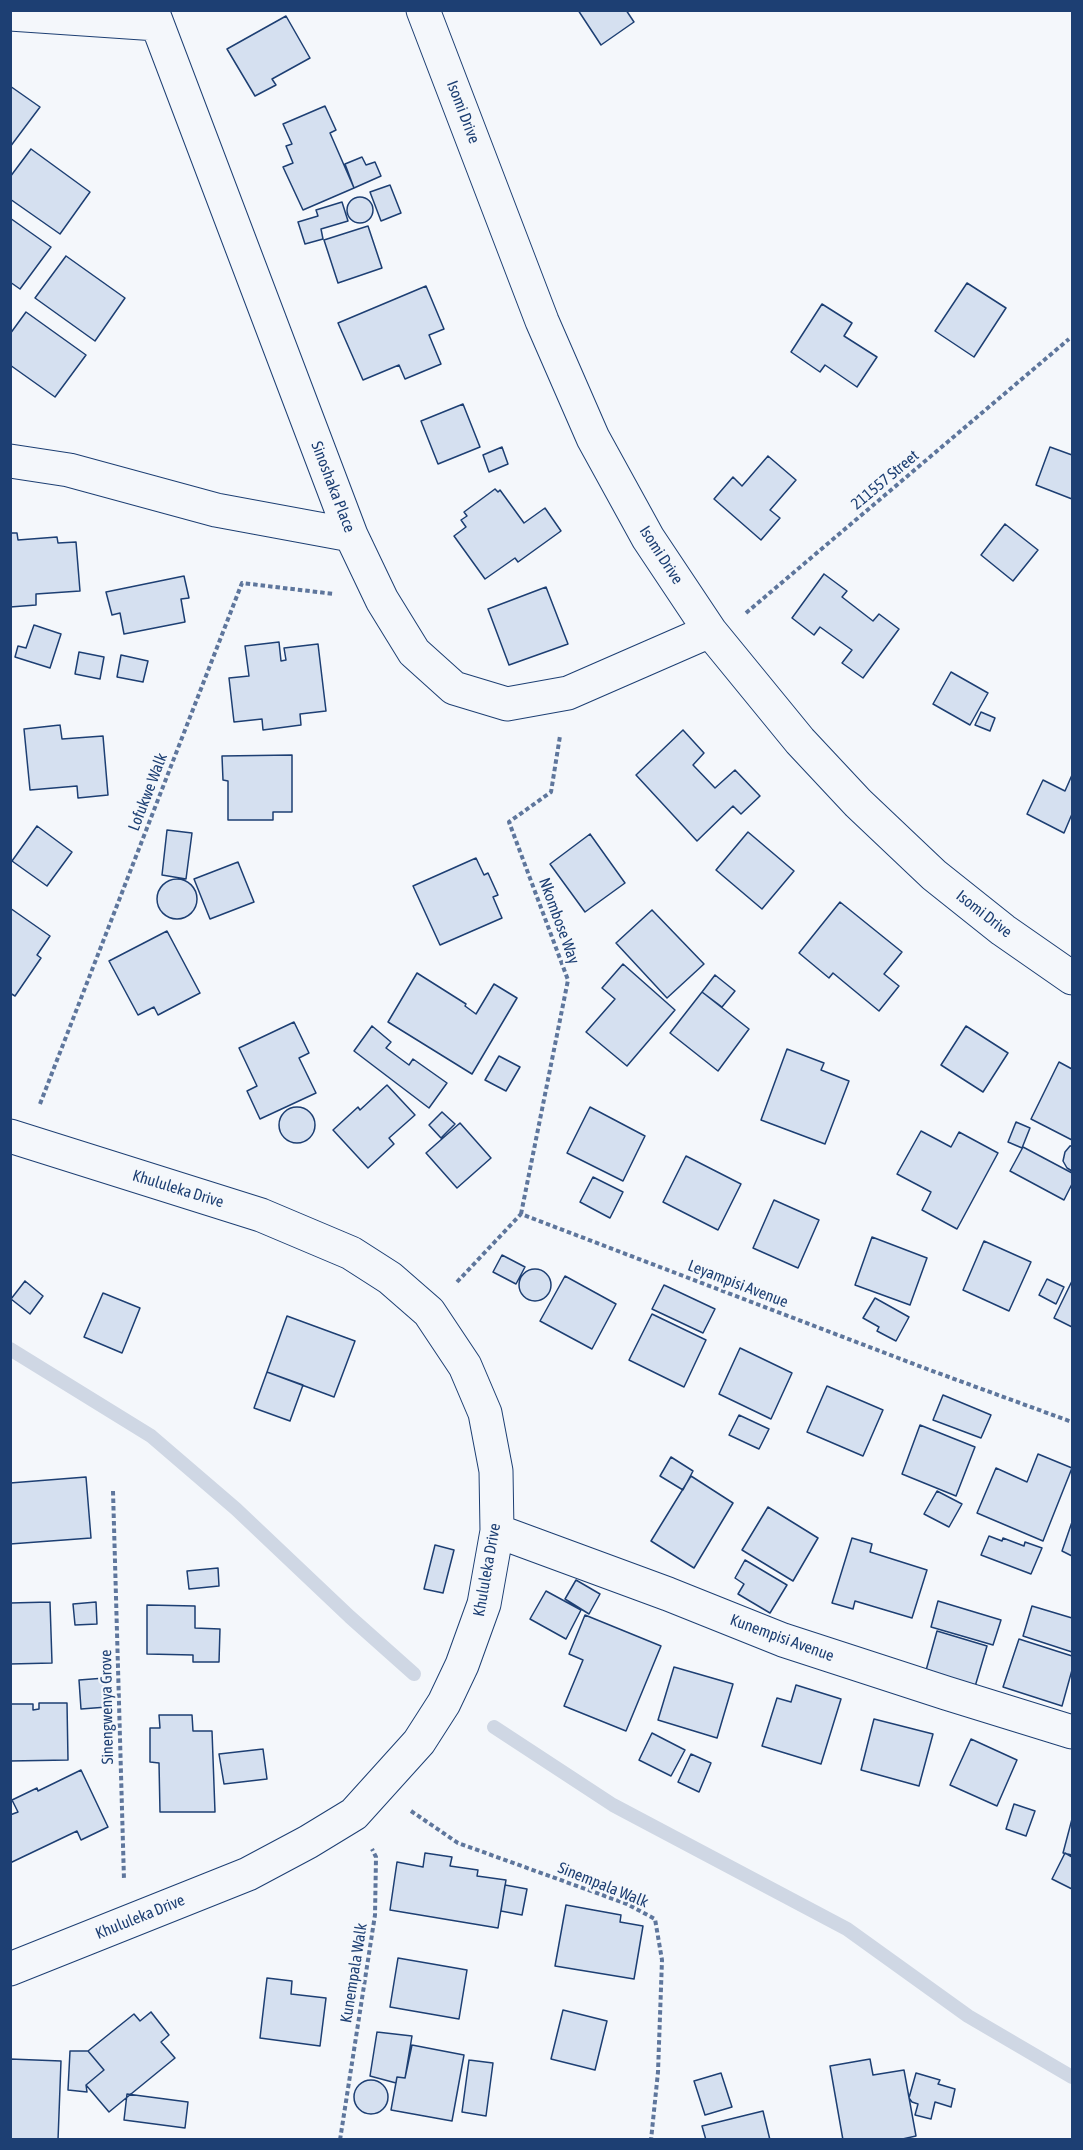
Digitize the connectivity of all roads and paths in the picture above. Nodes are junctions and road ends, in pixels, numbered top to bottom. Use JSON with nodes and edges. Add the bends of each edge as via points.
{"nodes":[{"id":1,"x":423,"y":10,"type":"edge"},
{"id":2,"x":10,"y":14,"type":"edge"},
{"id":3,"x":155,"y":17,"type":"edge"},
{"id":4,"x":1069,"y":339,"type":"dead end"},
{"id":5,"x":10,"y":461,"type":"edge"},
{"id":6,"x":351,"y":535,"type":"junction"},
{"id":7,"x":382,"y":600,"type":"junction"},
{"id":8,"x":710,"y":631,"type":"junction"},
{"id":9,"x":568,"y":693,"type":"junction"},
{"id":10,"x":1072,"y":978,"type":"edge"},
{"id":11,"x":18,"y":1139,"type":"edge"},
{"id":12,"x":521,"y":1214,"type":"junction"},
{"id":13,"x":429,"y":1312,"type":"junction"},
{"id":14,"x":1072,"y":1422,"type":"edge"},
{"id":15,"x":113,"y":1491,"type":"dead end"},
{"id":16,"x":497,"y":1531,"type":"junction"},
{"id":17,"x":1072,"y":1732,"type":"edge"},
{"id":18,"x":378,"y":1789,"type":"junction"},
{"id":19,"x":354,"y":1814,"type":"junction"},
{"id":20,"x":125,"y":1923,"type":"junction"},
{"id":21,"x":10,"y":1969,"type":"edge"},
{"id":22,"x":340,"y":2139,"type":"edge"},
{"id":23,"x":651,"y":2139,"type":"edge"}],
"edges":[{"from":1,"to":8,"type":"street","name":"Isomi Drive","via":[[542,321],[593,438],[648,538]]},
{"from":2,"to":3,"type":"street"},
{"from":3,"to":6,"type":"street","name":"Sinoshaka Place"},
{"from":4,"to":8,"type":"path","name":"211557 Street","via":[[746,612]]},
{"from":5,"to":6,"type":"street","via":[[69,470],[216,510]]},
{"from":6,"to":7,"type":"street","name":"Sinoshaka Place"},
{"from":7,"to":9,"type":"street","name":"Sinoshaka Place","via":[[414,652],[454,688],[507,704]]},
{"from":7,"to":11,"type":"path","name":"Lofukwe Walk","via":[[242,583]]},
{"from":8,"to":9,"type":"street","name":"Sinoshaka Place"},
{"from":8,"to":10,"type":"street","name":"Isomi Drive","via":[[800,741],[858,803],[934,874],[1003,930]]},
{"from":9,"to":12,"type":"path","name":"Nkombose Way","via":[[551,792],[510,822],[568,980]]},
{"from":11,"to":13,"type":"street","name":"Khululeka Drive","via":[[261,1215],[351,1253],[390,1278]]},
{"from":12,"to":13,"type":"path"},
{"from":12,"to":14,"type":"path","name":"Leyampisi Avenue"},
{"from":13,"to":16,"type":"street","name":"Khululeka Drive","via":[[465,1366],[485,1413],[496,1471]]},
{"from":15,"to":20,"type":"path","name":"Sinengwenya Grove"},
{"from":16,"to":17,"type":"street","name":"Kunempisi Avenue","via":[[783,1640]]},
{"from":16,"to":18,"type":"street","name":"Khululeka Drive","via":[[484,1604],[462,1665],[419,1742]]},
{"from":18,"to":19,"type":"street","name":"Khululeka Drive"},
{"from":18,"to":23,"type":"path","name":"Sinempala Walk","via":[[458,1843],[627,1904],[655,1919],[662,1960]]},
{"from":19,"to":20,"type":"street","name":"Khululeka Drive","via":[[248,1874]]},
{"from":19,"to":22,"type":"path","name":"Kunempala Walk","via":[[376,1857],[375,1915]]},
{"from":20,"to":21,"type":"street","name":"Khululeka Drive"}]}
